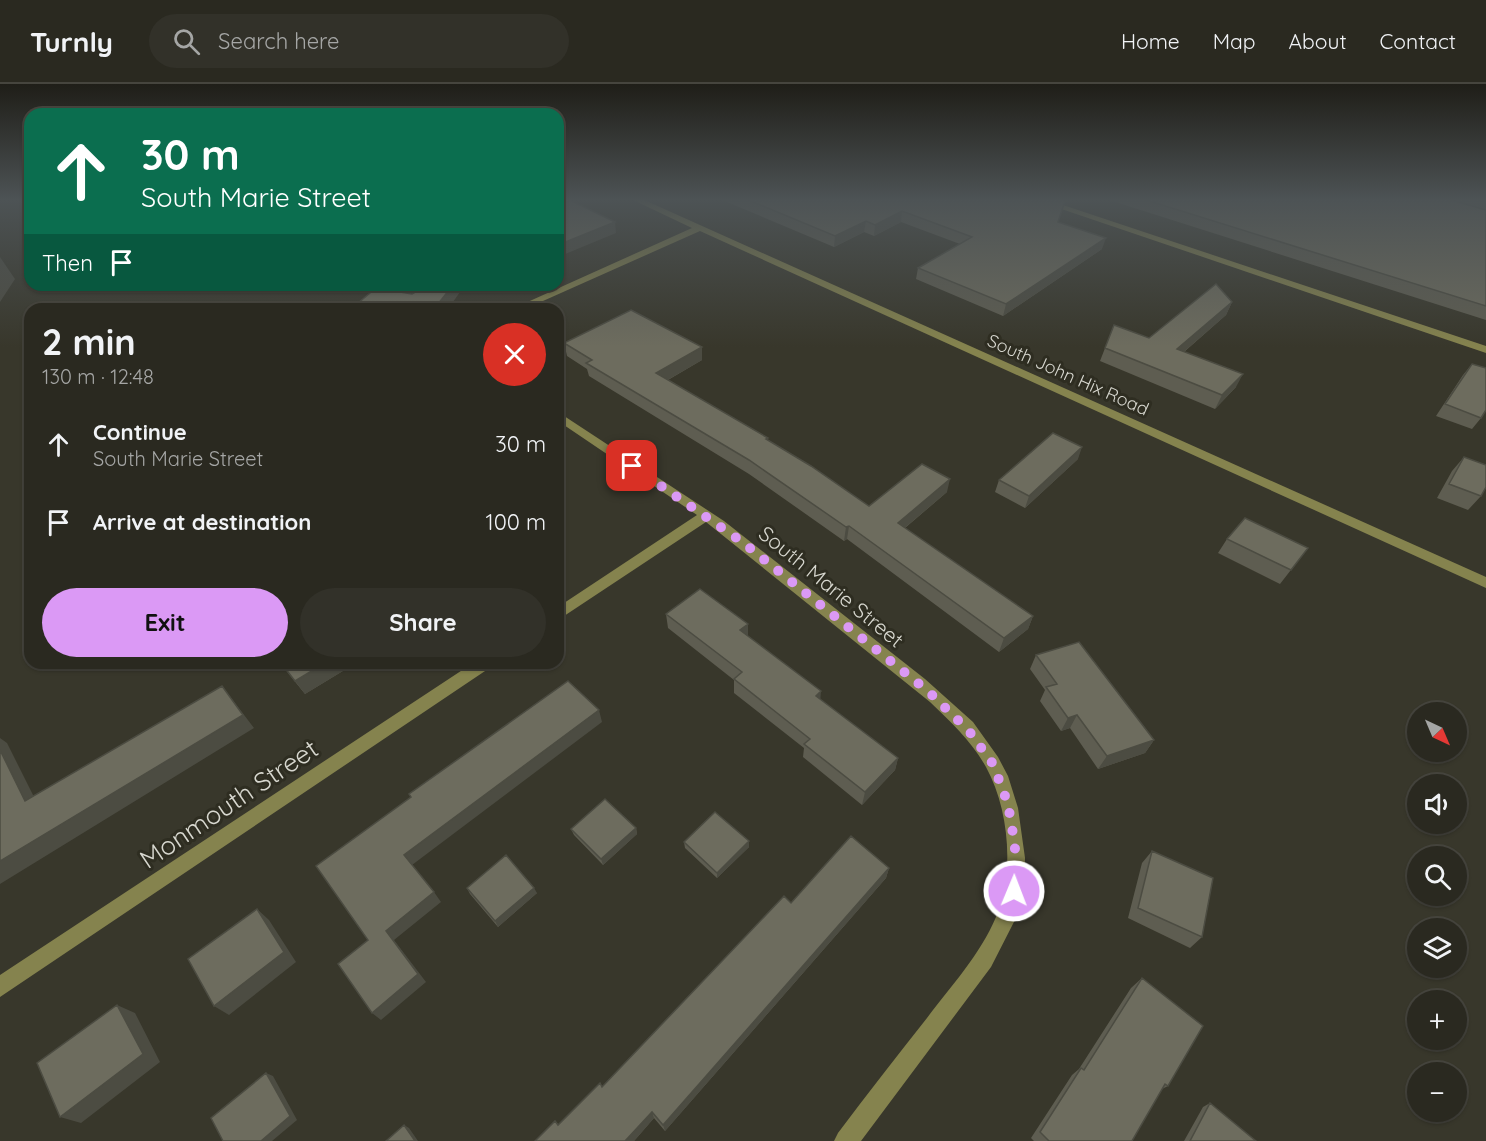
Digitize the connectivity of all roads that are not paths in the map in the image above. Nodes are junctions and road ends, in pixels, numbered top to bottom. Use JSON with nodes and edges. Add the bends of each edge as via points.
{"nodes":[{"id":1,"x":654,"y":248,"type":"edge"},
{"id":2,"x":745,"y":248,"type":"edge"},
{"id":3,"x":1183,"y":248,"type":"edge"},
{"id":4,"x":564,"y":288,"type":"edge"},
{"id":5,"x":558,"y":291,"type":"edge"},
{"id":6,"x":531,"y":303,"type":"edge"},
{"id":7,"x":1486,"y":350,"type":"edge"},
{"id":8,"x":564,"y":420,"type":"edge"},
{"id":9,"x":706,"y":516,"type":"junction"},
{"id":10,"x":1486,"y":583,"type":"edge"},
{"id":11,"x":564,"y":610,"type":"edge"},
{"id":12,"x":476,"y":669,"type":"edge"},
{"id":13,"x":0,"y":987,"type":"edge"},
{"id":14,"x":846,"y":1141,"type":"edge"}],
"edges":[{"from":1,"to":4,"type":"street"},
{"from":2,"to":10,"type":"street","name":"South John Hix Road"},
{"from":3,"to":7,"type":"street"},
{"from":5,"to":6,"type":"street"},
{"from":8,"to":9,"type":"street","name":"South Marie Street"},
{"from":9,"to":11,"type":"street"},
{"from":9,"to":14,"type":"street","name":"South Marie Street","via":[[929,692],[978,742],[993,764],[1008,804],[1015,846],[1014,891],[1001,933]]},
{"from":12,"to":13,"type":"street","name":"Monmouth Street"}]}
